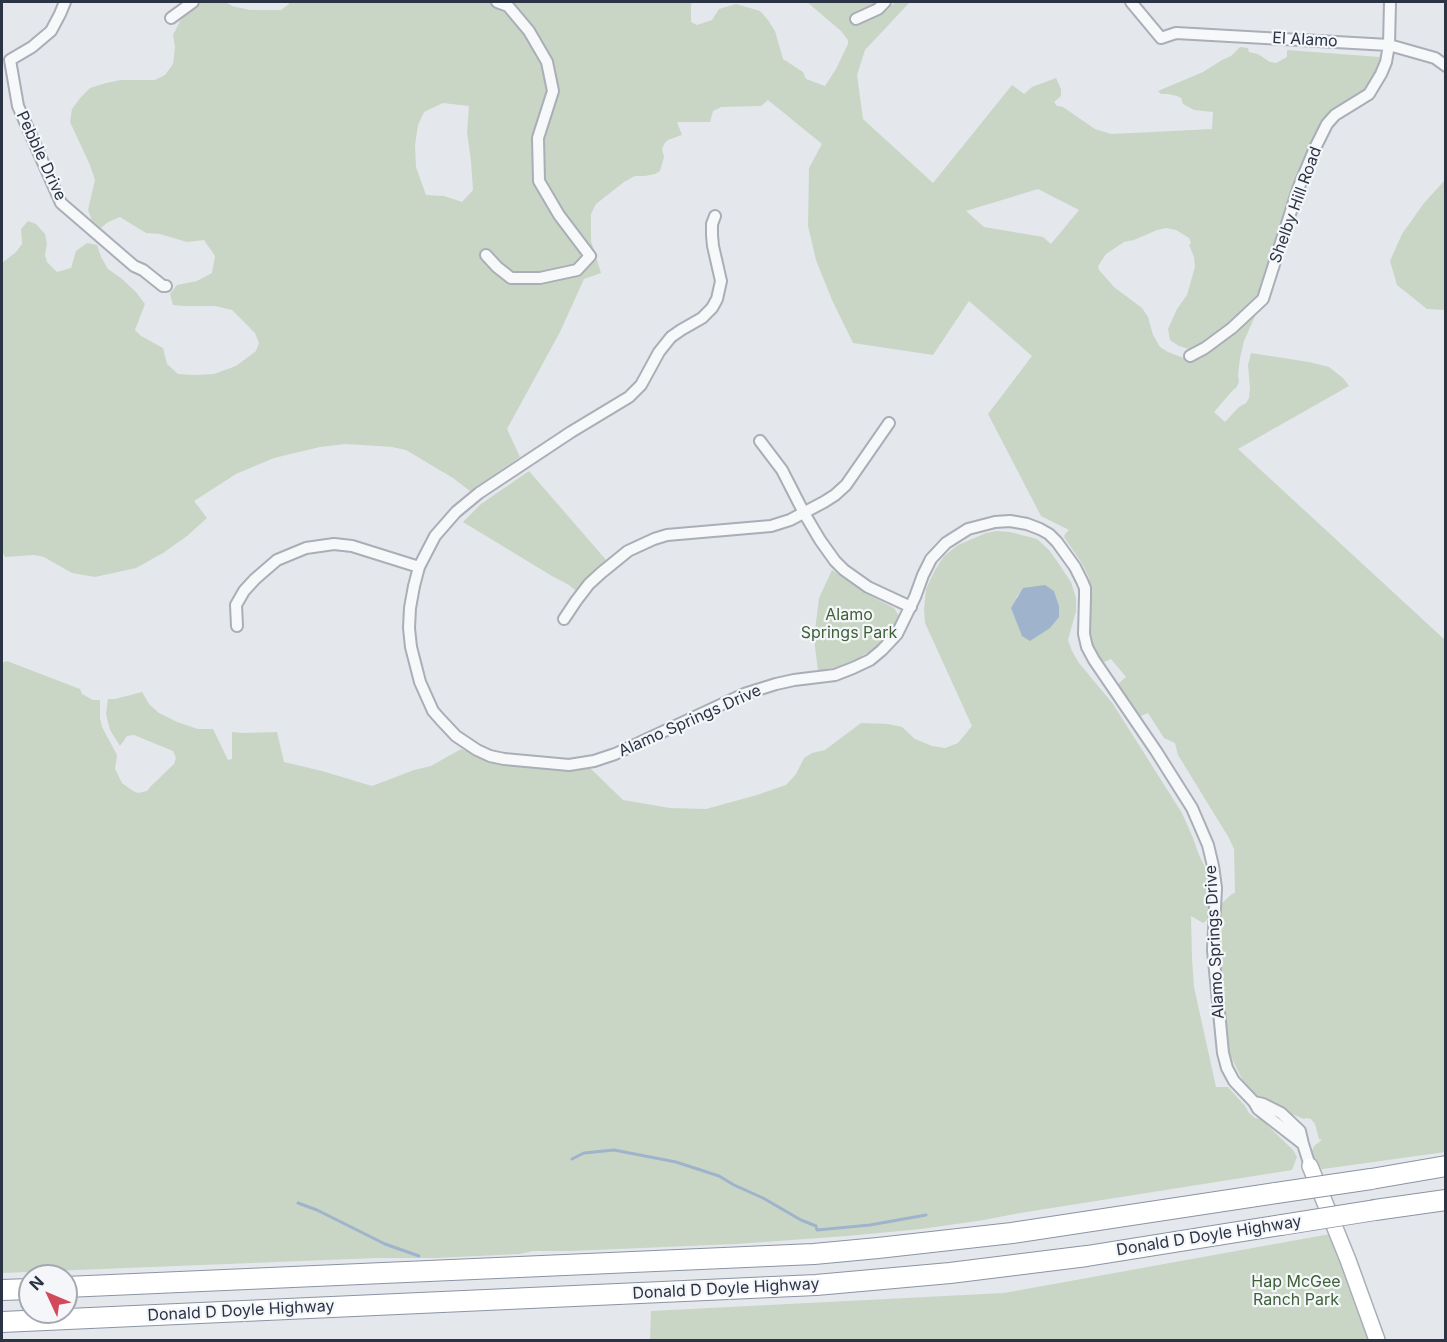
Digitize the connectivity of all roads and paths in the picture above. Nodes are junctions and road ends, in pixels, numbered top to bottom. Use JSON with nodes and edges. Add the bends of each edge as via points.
{"nodes":[{"id":1,"x":65,"y":2,"type":"edge"},
{"id":2,"x":193,"y":2,"type":"edge"},
{"id":3,"x":497,"y":2,"type":"edge"},
{"id":4,"x":885,"y":2,"type":"edge"},
{"id":5,"x":1131,"y":2,"type":"edge"},
{"id":6,"x":1390,"y":2,"type":"edge"},
{"id":7,"x":171,"y":18,"type":"dead end"},
{"id":8,"x":856,"y":19,"type":"dead end"},
{"id":9,"x":1389,"y":45,"type":"junction"},
{"id":10,"x":1446,"y":66,"type":"edge"},
{"id":11,"x":715,"y":216,"type":"dead end"},
{"id":12,"x":486,"y":255,"type":"dead end"},
{"id":13,"x":166,"y":286,"type":"dead end"},
{"id":14,"x":1190,"y":356,"type":"dead end"},
{"id":15,"x":889,"y":423,"type":"dead end"},
{"id":16,"x":760,"y":441,"type":"dead end"},
{"id":17,"x":804,"y":513,"type":"junction"},
{"id":18,"x":419,"y":567,"type":"junction"},
{"id":19,"x":911,"y":607,"type":"junction"},
{"id":20,"x":564,"y":619,"type":"dead end"},
{"id":21,"x":237,"y":626,"type":"dead end"},
{"id":22,"x":1310,"y":1166,"type":"joint"},
{"id":23,"x":1446,"y":1166,"type":"edge"},
{"id":24,"x":1446,"y":1200,"type":"edge"},
{"id":25,"x":78,"y":1286,"type":"edge"},
{"id":26,"x":18,"y":1289,"type":"edge"},
{"id":27,"x":2,"y":1290,"type":"edge"},
{"id":28,"x":2,"y":1322,"type":"edge"},
{"id":29,"x":1377,"y":1341,"type":"edge"}],
"edges":[{"from":1,"to":13,"type":"street","name":"Pebble Drive","via":[[51,31],[10,60],[18,106],[61,203],[134,266]]},
{"from":2,"to":7,"type":"street"},
{"from":3,"to":12,"type":"street","via":[[508,6],[547,62],[553,91],[538,138],[539,181],[590,256],[578,270],[540,278],[511,278]]},
{"from":4,"to":8,"type":"street"},
{"from":5,"to":9,"type":"street","name":"El Alamo","via":[[1161,38],[1176,33]]},
{"from":6,"to":9,"type":"street","name":"Shelby Hill Road"},
{"from":9,"to":10,"type":"street","name":"El Alamo","via":[[1435,58]]},
{"from":9,"to":14,"type":"street","name":"Shelby Hill Road","via":[[1386,62],[1369,94],[1335,115],[1315,148],[1263,299],[1232,328]]},
{"from":11,"to":18,"type":"street","name":"Alamo Springs Drive","via":[[711,235],[721,281],[712,308],[671,338],[641,384],[624,401],[562,437],[456,512],[435,536]]},
{"from":15,"to":17,"type":"street","via":[[846,485]]},
{"from":16,"to":17,"type":"street","via":[[782,470]]},
{"from":17,"to":19,"type":"street","via":[[844,570],[868,587]]},
{"from":17,"to":20,"type":"street","via":[[771,526],[654,539],[628,551],[601,573]]},
{"from":18,"to":19,"type":"street","name":"Alamo Springs Drive","via":[[410,608],[411,647],[420,682],[440,719],[456,736],[490,756],[561,764],[580,764],[615,754],[757,690],[853,668],[891,642]]},
{"from":18,"to":21,"type":"street","via":[[352,546],[306,548],[277,560],[244,591],[236,605]]},
{"from":19,"to":22,"type":"street","name":"Alamo Springs Drive","via":[[923,575],[938,551],[956,536],[980,525],[1010,521],[1040,528],[1071,560],[1085,588],[1087,647],[1192,808],[1208,845],[1216,888],[1213,950],[1227,1068],[1254,1101],[1281,1113],[1300,1131]]},
{"from":22,"to":29,"type":"street"},
{"from":23,"to":25,"type":"highway","name":"Donald D Doyle Highway","bridge":true,"via":[[1012,1233],[814,1254]]},
{"from":24,"to":28,"type":"highway","name":"Donald D Doyle Highway","bridge":true,"via":[[1087,1256],[816,1286]]},
{"from":26,"to":27,"type":"highway"}]}
